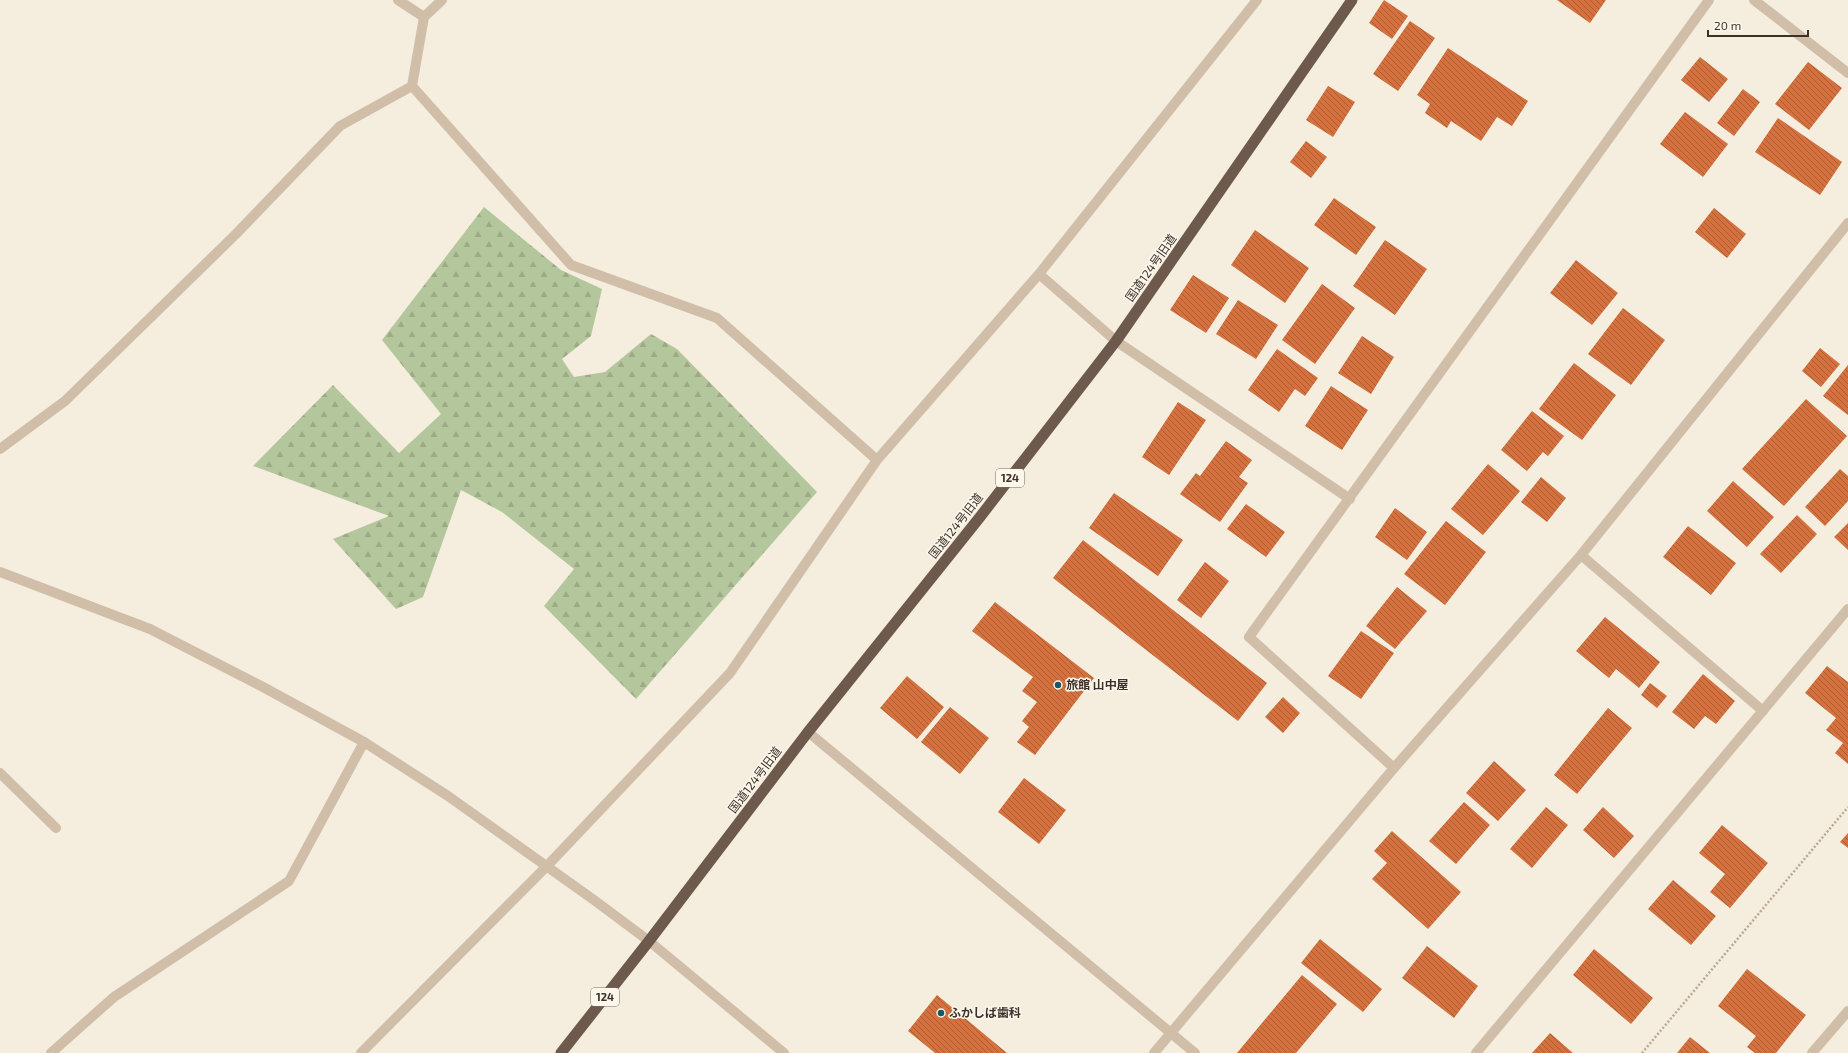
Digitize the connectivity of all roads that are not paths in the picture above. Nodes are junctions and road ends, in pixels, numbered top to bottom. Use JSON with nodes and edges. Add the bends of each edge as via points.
{"nodes":[{"id":1,"x":398,"y":0,"type":"edge"},
{"id":2,"x":442,"y":0,"type":"edge"},
{"id":3,"x":1257,"y":0,"type":"edge"},
{"id":4,"x":1352,"y":0,"type":"edge"},
{"id":5,"x":1709,"y":0,"type":"edge"},
{"id":6,"x":1754,"y":0,"type":"edge"},
{"id":7,"x":424,"y":17,"type":"junction"},
{"id":8,"x":1848,"y":73,"type":"edge"},
{"id":9,"x":412,"y":86,"type":"junction"},
{"id":10,"x":1848,"y":223,"type":"edge"},
{"id":11,"x":1039,"y":274,"type":"junction"},
{"id":12,"x":1116,"y":341,"type":"junction"},
{"id":13,"x":0,"y":449,"type":"edge"},
{"id":14,"x":877,"y":460,"type":"junction"},
{"id":15,"x":1350,"y":498,"type":"junction"},
{"id":16,"x":1581,"y":555,"type":"junction"},
{"id":17,"x":0,"y":572,"type":"edge"},
{"id":18,"x":1848,"y":609,"type":"edge"},
{"id":19,"x":1763,"y":710,"type":"junction"},
{"id":20,"x":808,"y":732,"type":"junction"},
{"id":21,"x":364,"y":742,"type":"junction"},
{"id":22,"x":1394,"y":768,"type":"junction"},
{"id":23,"x":0,"y":773,"type":"edge"},
{"id":24,"x":56,"y":828,"type":"dead end"},
{"id":25,"x":547,"y":866,"type":"junction"},
{"id":26,"x":649,"y":941,"type":"junction"},
{"id":27,"x":1848,"y":1011,"type":"edge"},
{"id":28,"x":1171,"y":1033,"type":"junction"},
{"id":29,"x":52,"y":1053,"type":"edge"},
{"id":30,"x":362,"y":1053,"type":"edge"},
{"id":31,"x":560,"y":1053,"type":"edge"},
{"id":32,"x":784,"y":1053,"type":"edge"},
{"id":33,"x":1154,"y":1053,"type":"edge"},
{"id":34,"x":1195,"y":1053,"type":"edge"},
{"id":35,"x":1476,"y":1053,"type":"edge"},
{"id":36,"x":1812,"y":1053,"type":"edge"}],
"edges":[{"from":1,"to":7,"type":"street"},
{"from":2,"to":7,"type":"street"},
{"from":3,"to":11,"type":"street"},
{"from":4,"to":12,"type":"highway","name":"国道124号旧道","number":"124"},
{"from":5,"to":15,"type":"street"},
{"from":6,"to":8,"type":"street"},
{"from":7,"to":9,"type":"street"},
{"from":9,"to":13,"type":"street","via":[[340,126],[236,234],[65,401]]},
{"from":9,"to":14,"type":"street","via":[[571,265],[717,318]]},
{"from":10,"to":16,"type":"street"},
{"from":11,"to":12,"type":"street"},
{"from":11,"to":14,"type":"street"},
{"from":12,"to":15,"type":"street"},
{"from":12,"to":20,"type":"highway","name":"国道124号旧道","number":"124"},
{"from":14,"to":25,"type":"street","via":[[730,673]]},
{"from":15,"to":22,"type":"street","via":[[1249,637]]},
{"from":16,"to":19,"type":"street"},
{"from":16,"to":22,"type":"street"},
{"from":17,"to":21,"type":"street","via":[[150,630]]},
{"from":18,"to":19,"type":"street"},
{"from":19,"to":35,"type":"street"},
{"from":20,"to":26,"type":"highway","name":"国道124号旧道","number":"124"},
{"from":20,"to":28,"type":"street"},
{"from":21,"to":25,"type":"street","via":[[448,796]]},
{"from":21,"to":29,"type":"street","via":[[289,881],[114,997]]},
{"from":22,"to":28,"type":"street"},
{"from":23,"to":24,"type":"street"},
{"from":25,"to":26,"type":"street"},
{"from":25,"to":30,"type":"street"},
{"from":26,"to":31,"type":"highway","name":"国道124号旧道","number":"124"},
{"from":26,"to":32,"type":"street"},
{"from":27,"to":36,"type":"street"},
{"from":28,"to":33,"type":"street"},
{"from":28,"to":34,"type":"street"}]}
